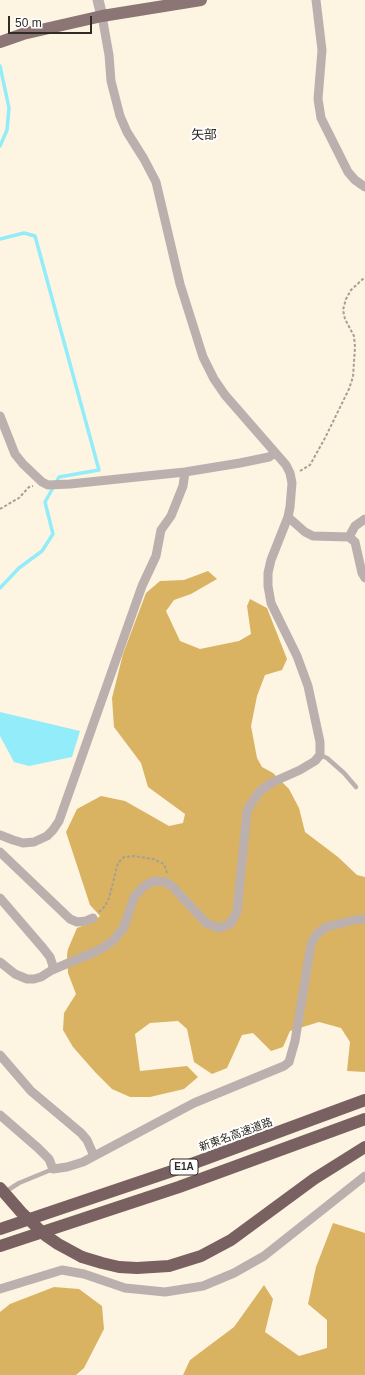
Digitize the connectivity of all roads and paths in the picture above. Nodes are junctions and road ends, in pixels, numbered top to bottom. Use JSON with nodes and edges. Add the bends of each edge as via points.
{"nodes":[{"id":1,"x":98,"y":0,"type":"edge"},
{"id":2,"x":201,"y":0,"type":"edge"},
{"id":3,"x":316,"y":0,"type":"edge"},
{"id":4,"x":102,"y":16,"type":"junction"},
{"id":5,"x":0,"y":42,"type":"edge"},
{"id":6,"x":365,"y":187,"type":"edge"},
{"id":7,"x":365,"y":277,"type":"edge"},
{"id":8,"x":0,"y":416,"type":"edge"},
{"id":9,"x":275,"y":453,"type":"junction"},
{"id":10,"x":185,"y":472,"type":"junction"},
{"id":11,"x":290,"y":473,"type":"junction"},
{"id":12,"x":45,"y":484,"type":"junction"},
{"id":13,"x":0,"y":509,"type":"edge"},
{"id":14,"x":288,"y":517,"type":"junction"},
{"id":15,"x":365,"y":519,"type":"edge"},
{"id":16,"x":349,"y":537,"type":"junction"},
{"id":17,"x":365,"y":578,"type":"edge"},
{"id":18,"x":320,"y":755,"type":"junction"},
{"id":19,"x":356,"y":787,"type":"dead end"},
{"id":20,"x":0,"y":837,"type":"edge"},
{"id":21,"x":0,"y":852,"type":"edge"},
{"id":22,"x":166,"y":882,"type":"junction"},
{"id":23,"x":0,"y":898,"type":"edge"},
{"id":24,"x":93,"y":918,"type":"joint"},
{"id":25,"x":365,"y":919,"type":"edge"},
{"id":26,"x":0,"y":962,"type":"edge"},
{"id":27,"x":52,"y":970,"type":"junction"},
{"id":28,"x":0,"y":1055,"type":"edge"},
{"id":29,"x":365,"y":1100,"type":"edge"},
{"id":30,"x":0,"y":1115,"type":"edge"},
{"id":31,"x":365,"y":1119,"type":"edge"},
{"id":32,"x":365,"y":1147,"type":"edge"},
{"id":33,"x":94,"y":1156,"type":"junction"},
{"id":34,"x":53,"y":1169,"type":"junction"},
{"id":35,"x":365,"y":1176,"type":"edge"},
{"id":36,"x":0,"y":1188,"type":"edge"},
{"id":37,"x":0,"y":1195,"type":"edge"},
{"id":38,"x":0,"y":1229,"type":"edge"},
{"id":39,"x":0,"y":1246,"type":"edge"},
{"id":40,"x":0,"y":1289,"type":"edge"}],
"edges":[{"from":1,"to":4,"type":"street"},
{"from":2,"to":4,"type":"main road"},
{"from":3,"to":6,"type":"street","via":[[322,50],[318,99],[321,118],[348,172]]},
{"from":4,"to":5,"type":"main road","via":[[23,34]]},
{"from":4,"to":9,"type":"street","via":[[111,81],[120,116],[156,182],[180,284],[203,358],[225,395]]},
{"from":7,"to":11,"type":"path","via":[[351,290],[343,310],[354,336],[355,347],[353,377],[349,389],[310,465],[302,471]]},
{"from":8,"to":12,"type":"street","via":[[15,454]]},
{"from":9,"to":10,"type":"street","via":[[269,457]]},
{"from":9,"to":11,"type":"street"},
{"from":10,"to":12,"type":"street"},
{"from":10,"to":20,"type":"street","via":[[183,486],[171,516],[161,530],[156,556],[142,586],[59,821],[47,836],[34,842]]},
{"from":11,"to":14,"type":"street","via":[[292,482]]},
{"from":12,"to":13,"type":"path","via":[[30,487],[19,498]]},
{"from":14,"to":16,"type":"street","via":[[313,536]]},
{"from":14,"to":18,"type":"street","via":[[270,560],[268,586],[271,603],[308,686],[320,742]]},
{"from":15,"to":16,"type":"street","via":[[355,526]]},
{"from":16,"to":17,"type":"street","via":[[355,542]]},
{"from":18,"to":19,"type":"lane","via":[[344,773]]},
{"from":18,"to":22,"type":"street","via":[[300,770],[260,791],[247,811],[237,912],[230,924],[220,928],[206,923]]},
{"from":21,"to":24,"type":"street","via":[[70,918],[77,922]]},
{"from":22,"to":24,"type":"path","via":[[167,872],[164,864],[134,856],[124,858],[118,864],[105,906]]},
{"from":22,"to":27,"type":"street","via":[[154,881],[143,887],[134,897],[124,927],[113,942]]},
{"from":23,"to":27,"type":"street","via":[[50,957]]},
{"from":25,"to":33,"type":"street","via":[[326,928],[316,935],[310,944],[295,1041],[289,1062],[194,1102]]},
{"from":26,"to":27,"type":"street","via":[[15,974],[27,979],[41,977]]},
{"from":28,"to":33,"type":"street","via":[[31,1091],[81,1133]]},
{"from":29,"to":38,"type":"highway","name":"新東名高速道路","number":"E1A","via":[[178,1169]]},
{"from":30,"to":34,"type":"street","via":[[38,1148]]},
{"from":31,"to":39,"type":"highway","number":"E1A","via":[[179,1187]]},
{"from":32,"to":36,"type":"highway","bridge":true,"via":[[314,1179],[232,1240],[201,1256],[169,1266],[120,1267],[82,1257],[44,1235]]},
{"from":33,"to":34,"type":"street","via":[[75,1165]]},
{"from":34,"to":37,"type":"lane","via":[[19,1183]]},
{"from":35,"to":40,"type":"street","via":[[264,1256],[234,1273],[203,1286],[166,1292],[125,1288],[84,1274],[62,1270]]}]}
